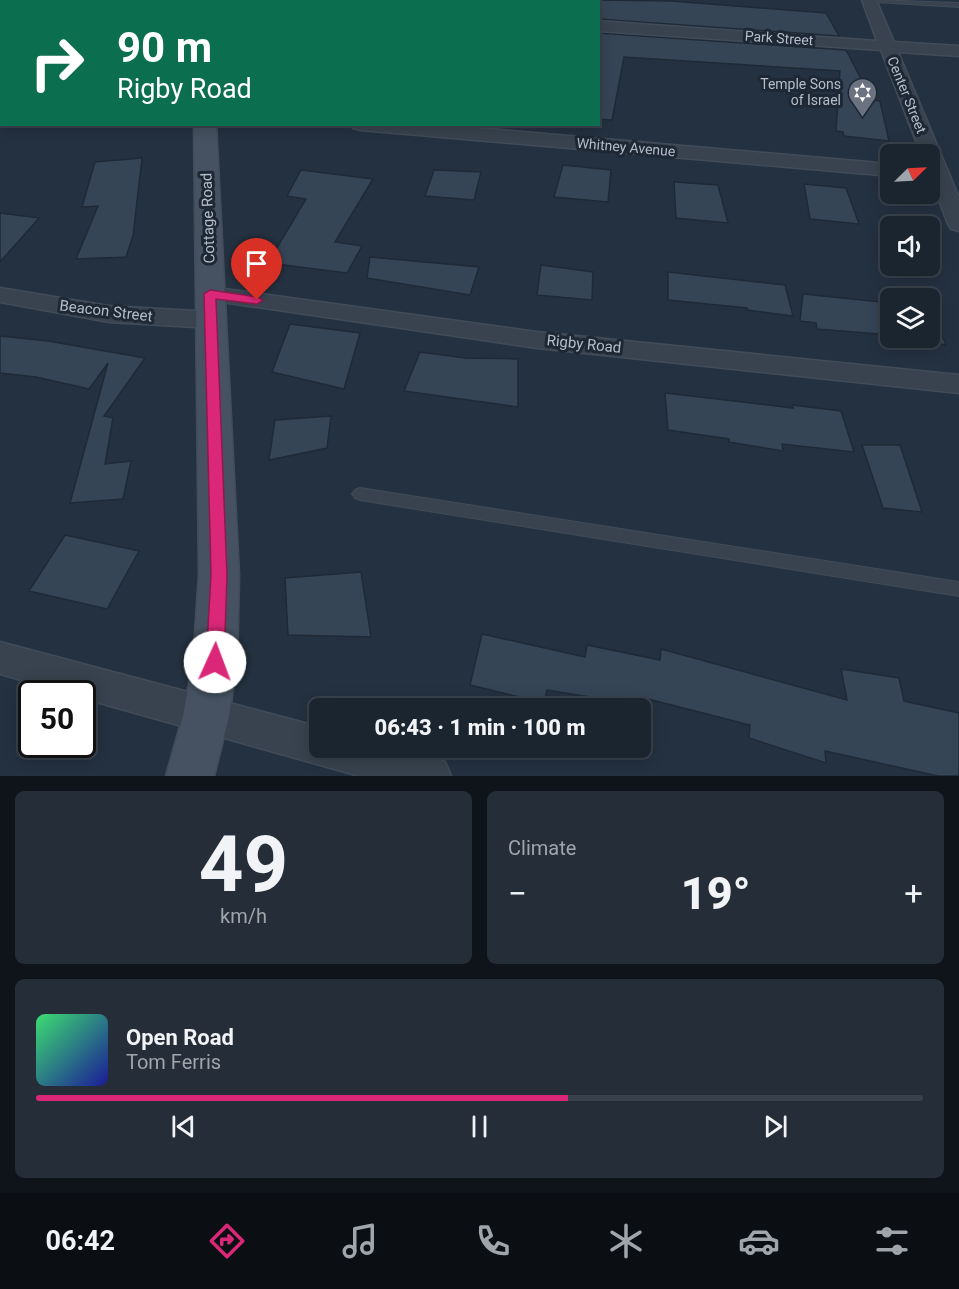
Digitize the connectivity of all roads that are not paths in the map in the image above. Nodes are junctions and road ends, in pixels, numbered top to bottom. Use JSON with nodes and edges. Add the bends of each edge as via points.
{"nodes":[{"id":1,"x":869,"y":0,"type":"edge"},
{"id":2,"x":876,"y":0,"type":"edge"},
{"id":3,"x":959,"y":5,"type":"edge"},
{"id":4,"x":600,"y":26,"type":"edge"},
{"id":5,"x":887,"y":46,"type":"junction"},
{"id":6,"x":959,"y":51,"type":"edge"},
{"id":7,"x":205,"y":126,"type":"edge"},
{"id":8,"x":403,"y":126,"type":"edge"},
{"id":9,"x":489,"y":130,"type":"edge"},
{"id":10,"x":923,"y":144,"type":"edge"},
{"id":11,"x":880,"y":169,"type":"edge"},
{"id":12,"x":940,"y":173,"type":"edge"},
{"id":13,"x":959,"y":175,"type":"edge"},
{"id":14,"x":940,"y":185,"type":"edge"},
{"id":15,"x":959,"y":224,"type":"edge"},
{"id":16,"x":0,"y":295,"type":"edge"},
{"id":17,"x":211,"y":307,"type":"junction"},
{"id":18,"x":959,"y":384,"type":"edge"},
{"id":19,"x":360,"y":494,"type":"dead end"},
{"id":20,"x":959,"y":589,"type":"edge"},
{"id":21,"x":0,"y":658,"type":"edge"},
{"id":22,"x":206,"y":716,"type":"junction"},
{"id":23,"x":309,"y":744,"type":"edge"},
{"id":24,"x":363,"y":758,"type":"edge"},
{"id":25,"x":190,"y":776,"type":"edge"},
{"id":26,"x":431,"y":776,"type":"edge"}],
"edges":[{"from":1,"to":5,"type":"street","name":"Center Street"},
{"from":2,"to":3,"type":"lane"},
{"from":4,"to":5,"type":"street","name":"Park Street"},
{"from":5,"to":6,"type":"street","name":"Park Street"},
{"from":5,"to":10,"type":"street","name":"Center Street"},
{"from":7,"to":17,"type":"main road","name":"Cottage Road"},
{"from":8,"to":9,"type":"street","name":"Whitney Avenue"},
{"from":9,"to":11,"type":"street","name":"Whitney Avenue"},
{"from":12,"to":13,"type":"street"},
{"from":14,"to":15,"type":"street","name":"Center Street"},
{"from":16,"to":17,"type":"street","name":"Beacon Street","via":[[109,314]]},
{"from":17,"to":18,"type":"street","name":"Rigby Road"},
{"from":17,"to":22,"type":"main road","name":"Cottage Road","via":[[219,575],[215,662]]},
{"from":19,"to":20,"type":"lane"},
{"from":21,"to":22,"type":"street"},
{"from":22,"to":23,"type":"street"},
{"from":22,"to":25,"type":"main road","name":"Cottage Road"},
{"from":24,"to":26,"type":"street"}]}
